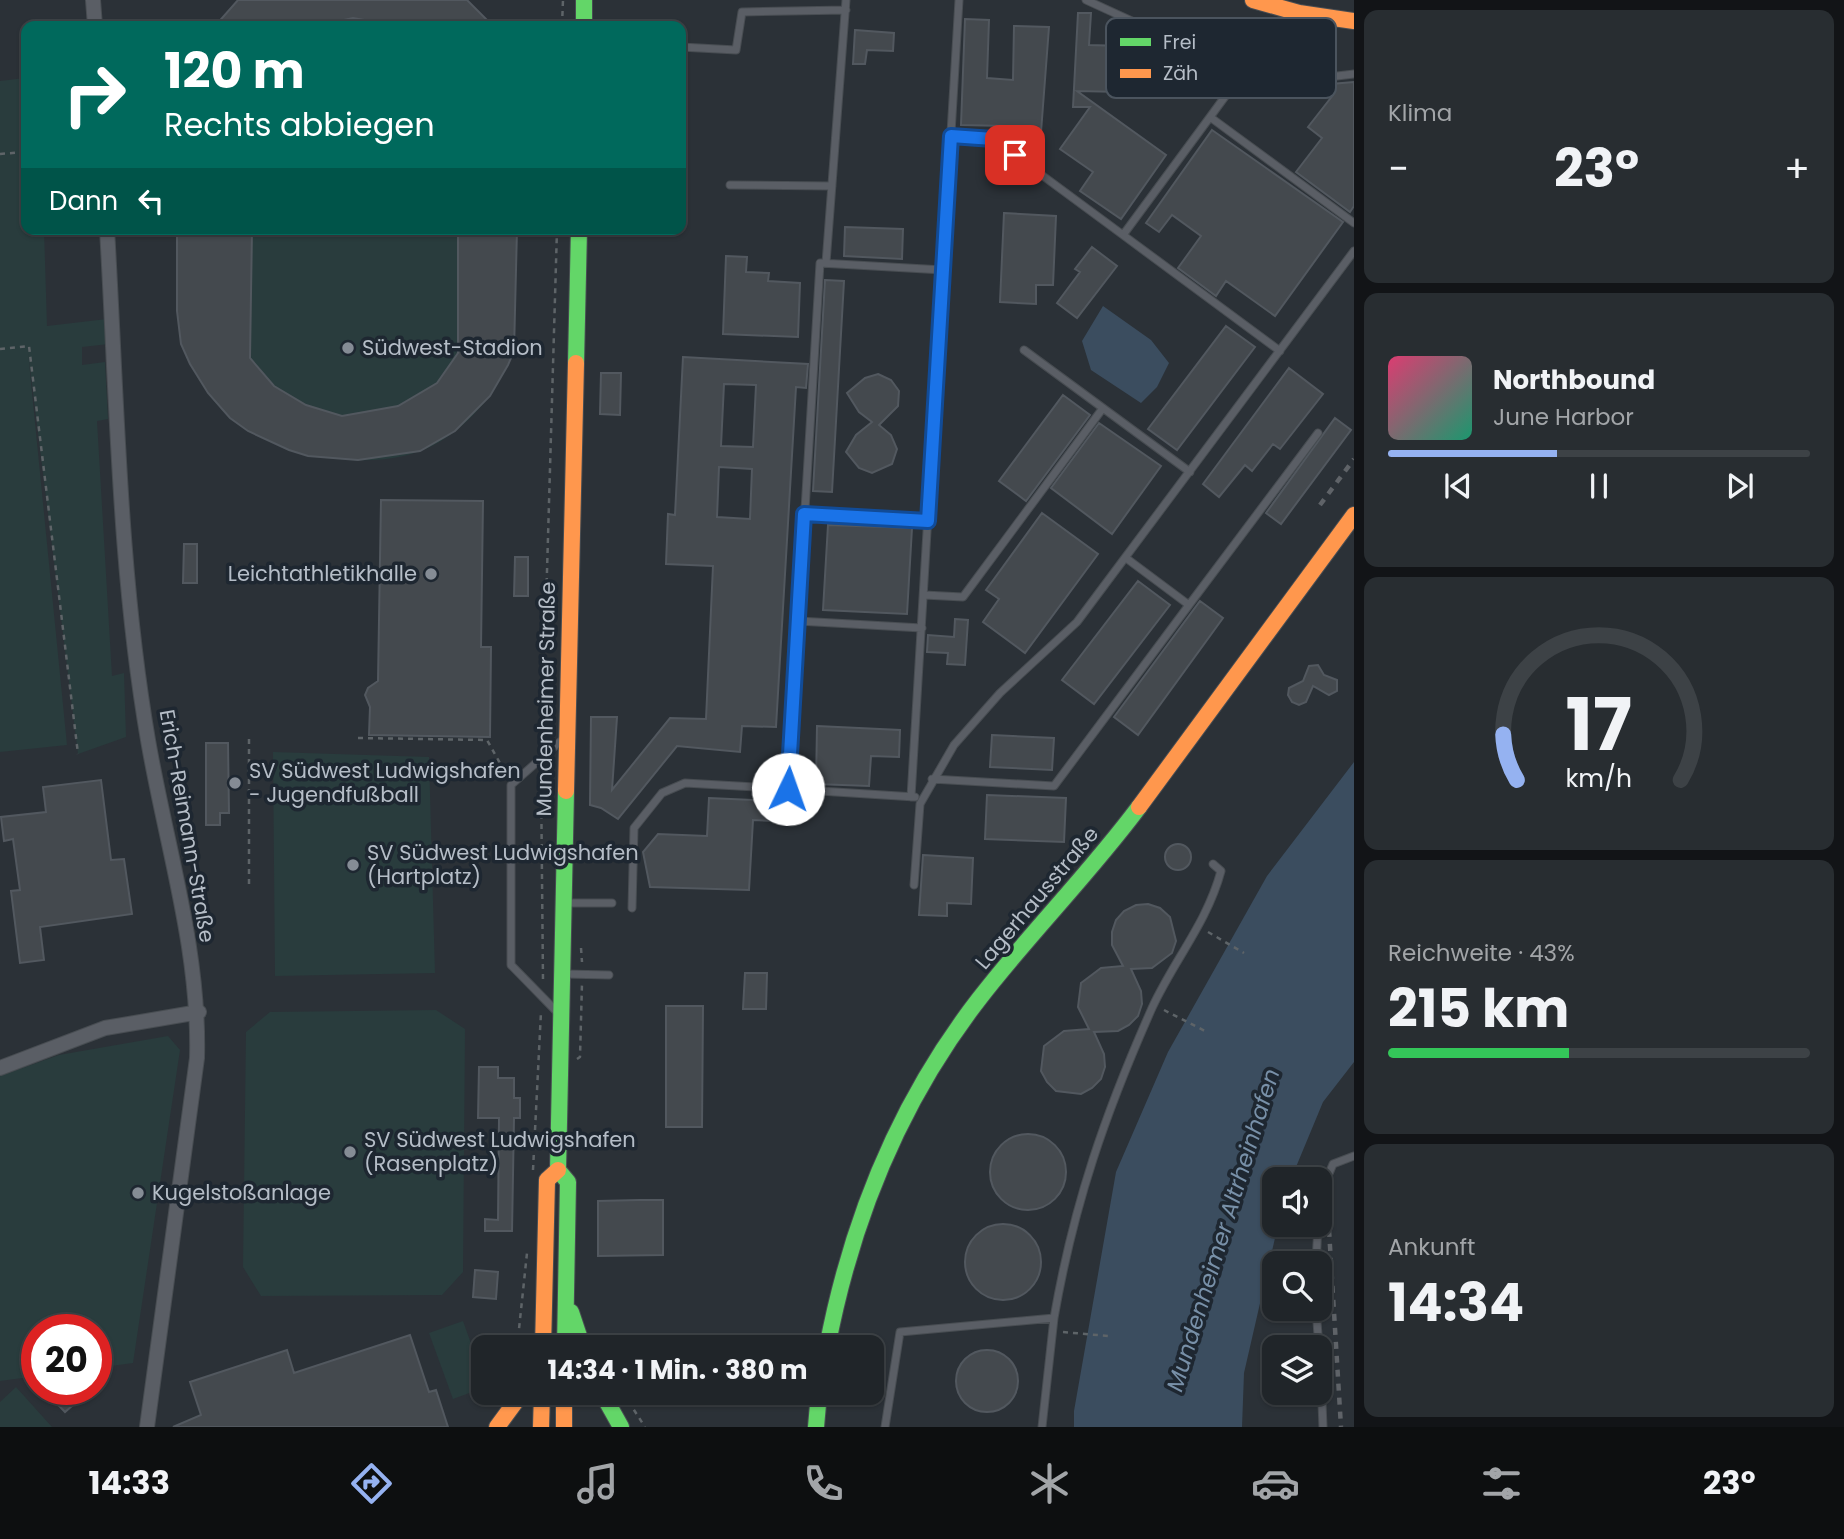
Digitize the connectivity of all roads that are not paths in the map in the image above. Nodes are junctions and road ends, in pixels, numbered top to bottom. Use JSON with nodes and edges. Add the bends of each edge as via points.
{"nodes":[{"id":1,"x":93,"y":0,"type":"edge"},
{"id":2,"x":584,"y":0,"type":"edge"},
{"id":3,"x":846,"y":0,"type":"edge"},
{"id":4,"x":960,"y":0,"type":"edge"},
{"id":5,"x":1086,"y":0,"type":"edge"},
{"id":6,"x":1252,"y":0,"type":"edge"},
{"id":7,"x":846,"y":10,"type":"junction"},
{"id":8,"x":1125,"y":18,"type":"edge"},
{"id":9,"x":1333,"y":18,"type":"edge"},
{"id":10,"x":1336,"y":18,"type":"edge"},
{"id":11,"x":94,"y":21,"type":"edge"},
{"id":12,"x":584,"y":21,"type":"edge"},
{"id":13,"x":1354,"y":21,"type":"edge"},
{"id":14,"x":686,"y":47,"type":"edge"},
{"id":15,"x":1354,"y":74,"type":"edge"},
{"id":16,"x":1336,"y":76,"type":"edge"},
{"id":17,"x":1224,"y":98,"type":"edge"},
{"id":18,"x":1210,"y":117,"type":"junction"},
{"id":19,"x":951,"y":136,"type":"junction"},
{"id":20,"x":730,"y":185,"type":"dead end"},
{"id":21,"x":832,"y":186,"type":"junction"},
{"id":22,"x":1354,"y":223,"type":"edge"},
{"id":23,"x":107,"y":235,"type":"edge"},
{"id":24,"x":579,"y":235,"type":"edge"},
{"id":25,"x":1123,"y":235,"type":"junction"},
{"id":26,"x":1354,"y":251,"type":"edge"},
{"id":27,"x":826,"y":263,"type":"junction"},
{"id":28,"x":943,"y":270,"type":"junction"},
{"id":29,"x":1024,"y":350,"type":"dead end"},
{"id":30,"x":1280,"y":351,"type":"junction"},
{"id":31,"x":1103,"y":408,"type":"junction"},
{"id":32,"x":1318,"y":433,"type":"dead end"},
{"id":33,"x":1190,"y":472,"type":"junction"},
{"id":34,"x":804,"y":514,"type":"junction"},
{"id":35,"x":1354,"y":515,"type":"edge"},
{"id":36,"x":928,"y":521,"type":"junction"},
{"id":37,"x":1126,"y":558,"type":"junction"},
{"id":38,"x":924,"y":595,"type":"junction"},
{"id":39,"x":1189,"y":605,"type":"junction"},
{"id":40,"x":798,"y":621,"type":"junction"},
{"id":41,"x":922,"y":628,"type":"junction"},
{"id":42,"x":566,"y":736,"type":"junction"},
{"id":43,"x":932,"y":779,"type":"junction"},
{"id":44,"x":788,"y":789,"type":"junction"},
{"id":45,"x":911,"y":797,"type":"junction"},
{"id":46,"x":923,"y":797,"type":"junction"},
{"id":47,"x":1213,"y":864,"type":"dead end"},
{"id":48,"x":914,"y":885,"type":"dead end"},
{"id":49,"x":562,"y":903,"type":"junction"},
{"id":50,"x":612,"y":903,"type":"dead end"},
{"id":51,"x":632,"y":908,"type":"dead end"},
{"id":52,"x":560,"y":974,"type":"junction"},
{"id":53,"x":610,"y":975,"type":"dead end"},
{"id":54,"x":199,"y":1012,"type":"junction"},
{"id":55,"x":559,"y":1015,"type":"junction"},
{"id":56,"x":0,"y":1068,"type":"edge"},
{"id":57,"x":1354,"y":1156,"type":"edge"},
{"id":58,"x":1332,"y":1167,"type":"edge"},
{"id":59,"x":558,"y":1170,"type":"junction"},
{"id":60,"x":565,"y":1295,"type":"junction"},
{"id":61,"x":1055,"y":1318,"type":"junction"},
{"id":62,"x":543,"y":1335,"type":"edge"},
{"id":63,"x":565,"y":1335,"type":"edge"},
{"id":64,"x":579,"y":1335,"type":"edge"},
{"id":65,"x":830,"y":1335,"type":"edge"},
{"id":66,"x":513,"y":1405,"type":"edge"},
{"id":67,"x":542,"y":1405,"type":"edge"},
{"id":68,"x":564,"y":1405,"type":"edge"},
{"id":69,"x":609,"y":1405,"type":"edge"},
{"id":70,"x":818,"y":1405,"type":"edge"},
{"id":71,"x":1322,"y":1405,"type":"edge"},
{"id":72,"x":147,"y":1427,"type":"edge"},
{"id":73,"x":497,"y":1427,"type":"edge"},
{"id":74,"x":541,"y":1427,"type":"edge"},
{"id":75,"x":564,"y":1427,"type":"edge"},
{"id":76,"x":621,"y":1427,"type":"edge"},
{"id":77,"x":816,"y":1427,"type":"edge"},
{"id":78,"x":885,"y":1427,"type":"edge"},
{"id":79,"x":1042,"y":1427,"type":"edge"},
{"id":80,"x":1323,"y":1427,"type":"edge"}],
"edges":[{"from":1,"to":11,"type":"street"},
{"from":2,"to":12,"type":"street"},
{"from":3,"to":7,"type":"lane"},
{"from":4,"to":19,"type":"lane"},
{"from":5,"to":8,"type":"lane"},
{"from":6,"to":9,"type":"street"},
{"from":7,"to":14,"type":"lane","via":[[742,12],[736,50]]},
{"from":7,"to":21,"type":"lane"},
{"from":10,"to":13,"type":"street"},
{"from":15,"to":16,"type":"lane"},
{"from":17,"to":18,"type":"lane"},
{"from":18,"to":22,"type":"lane"},
{"from":18,"to":25,"type":"lane"},
{"from":19,"to":25,"type":"lane","via":[[993,139]]},
{"from":19,"to":28,"type":"lane"},
{"from":20,"to":21,"type":"lane"},
{"from":21,"to":27,"type":"lane"},
{"from":23,"to":54,"type":"street","name":"Erich-Reimann-Straße","via":[[128,591],[148,739]]},
{"from":24,"to":42,"type":"street","name":"Mundenheimer Straße"},
{"from":25,"to":30,"type":"lane"},
{"from":26,"to":30,"type":"lane"},
{"from":27,"to":28,"type":"lane"},
{"from":27,"to":34,"type":"lane","via":[[820,263]]},
{"from":28,"to":36,"type":"lane"},
{"from":29,"to":31,"type":"lane"},
{"from":30,"to":33,"type":"lane"},
{"from":31,"to":33,"type":"lane"},
{"from":31,"to":38,"type":"lane","via":[[963,597]]},
{"from":32,"to":39,"type":"lane"},
{"from":33,"to":37,"type":"lane"},
{"from":34,"to":36,"type":"lane"},
{"from":34,"to":40,"type":"lane"},
{"from":35,"to":65,"type":"street","name":"Lagerhausstraße","via":[[1105,853],[1004,968],[942,1053],[873,1188],[849,1256]]},
{"from":36,"to":38,"type":"lane"},
{"from":37,"to":39,"type":"lane"},
{"from":37,"to":43,"type":"lane","via":[[1077,622],[987,706]]},
{"from":38,"to":41,"type":"lane"},
{"from":39,"to":43,"type":"lane","via":[[1054,786]]},
{"from":40,"to":41,"type":"lane"},
{"from":40,"to":44,"type":"lane"},
{"from":41,"to":45,"type":"lane"},
{"from":42,"to":49,"type":"street","name":"Mundenheimer Straße"},
{"from":42,"to":55,"type":"lane","via":[[511,785],[511,965]]},
{"from":43,"to":46,"type":"lane"},
{"from":44,"to":45,"type":"lane"},
{"from":44,"to":51,"type":"lane","via":[[685,783],[662,793],[634,828]]},
{"from":45,"to":46,"type":"lane"},
{"from":46,"to":48,"type":"lane"},
{"from":47,"to":61,"type":"lane","via":[[1221,870],[1212,903],[1154,1005],[1117,1086],[1085,1179]]},
{"from":49,"to":50,"type":"lane"},
{"from":49,"to":52,"type":"street","name":"Mundenheimer Straße"},
{"from":52,"to":53,"type":"lane"},
{"from":52,"to":55,"type":"street","name":"Mundenheimer Straße"},
{"from":54,"to":56,"type":"street","via":[[105,1028]]},
{"from":54,"to":72,"type":"street","name":"Erich-Reimann-Straße","via":[[197,1058]]},
{"from":55,"to":59,"type":"street","name":"Mundenheimer Straße"},
{"from":57,"to":58,"type":"lane"},
{"from":59,"to":60,"type":"street","name":"Mundenheimer Straße","via":[[568,1182]]},
{"from":59,"to":62,"type":"street","name":"Mundenheimer Straße","via":[[547,1180]]},
{"from":60,"to":63,"type":"street","name":"Mundenheimer Straße"},
{"from":60,"to":64,"type":"street"},
{"from":61,"to":78,"type":"lane","via":[[900,1332]]},
{"from":61,"to":79,"type":"lane"},
{"from":66,"to":73,"type":"street"},
{"from":67,"to":74,"type":"street"},
{"from":68,"to":75,"type":"street"},
{"from":69,"to":76,"type":"street"},
{"from":70,"to":77,"type":"street"},
{"from":71,"to":80,"type":"lane"}]}
